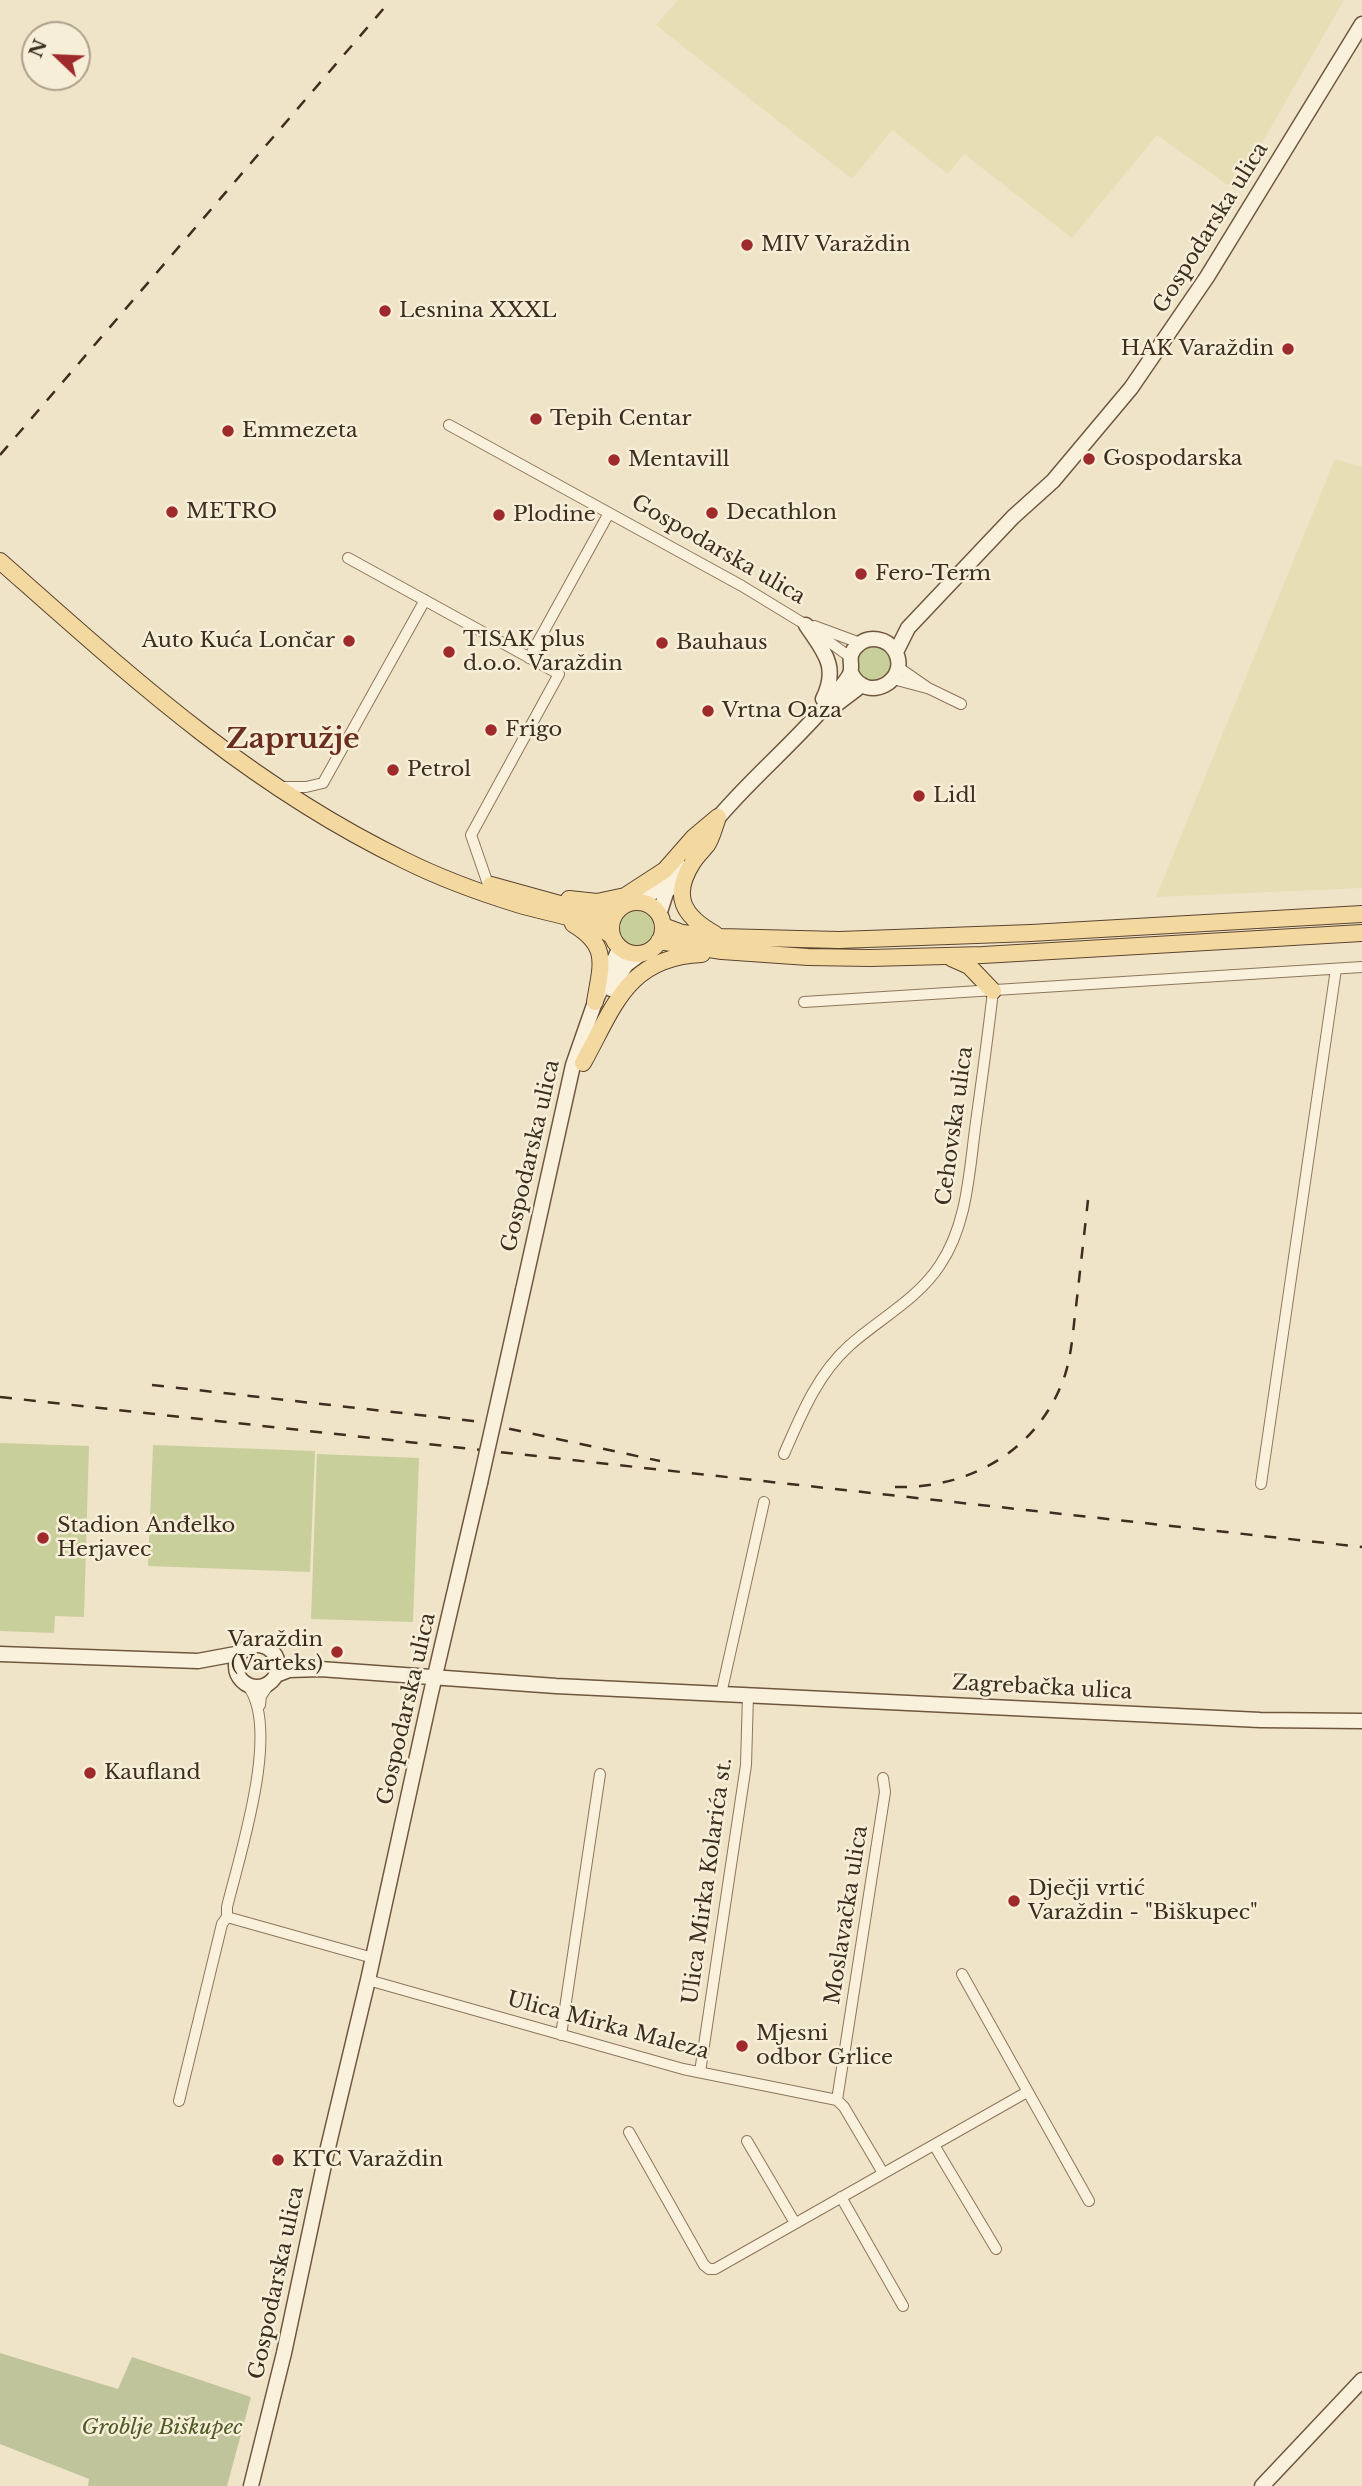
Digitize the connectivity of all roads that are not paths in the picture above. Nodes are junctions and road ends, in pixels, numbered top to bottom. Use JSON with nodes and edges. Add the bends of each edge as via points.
{"nodes":[{"id":1,"x":1362,"y":24,"type":"edge"},
{"id":2,"x":449,"y":425,"type":"dead end"},
{"id":3,"x":609,"y":513,"type":"junction"},
{"id":4,"x":348,"y":558,"type":"dead end"},
{"id":5,"x":0,"y":561,"type":"edge"},
{"id":6,"x":425,"y":600,"type":"junction"},
{"id":7,"x":806,"y":625,"type":"junction"},
{"id":8,"x":908,"y":628,"type":"junction"},
{"id":9,"x":884,"y":641,"type":"junction"},
{"id":10,"x":860,"y":643,"type":"junction"},
{"id":11,"x":850,"y":657,"type":"junction"},
{"id":12,"x":529,"y":658,"type":"junction"},
{"id":13,"x":895,"y":666,"type":"junction"},
{"id":14,"x":851,"y":673,"type":"junction"},
{"id":15,"x":862,"y":685,"type":"junction"},
{"id":16,"x":961,"y":705,"type":"dead end"},
{"id":17,"x":811,"y":723,"type":"junction"},
{"id":18,"x":274,"y":787,"type":"junction"},
{"id":19,"x":718,"y":817,"type":"junction"},
{"id":20,"x":698,"y":842,"type":"junction"},
{"id":21,"x":381,"y":847,"type":"junction"},
{"id":22,"x":488,"y":884,"type":"junction"},
{"id":23,"x":546,"y":900,"type":"junction"},
{"id":24,"x":639,"y":902,"type":"junction"},
{"id":25,"x":1362,"y":914,"type":"edge"},
{"id":26,"x":555,"y":915,"type":"junction"},
{"id":27,"x":614,"y":916,"type":"junction"},
{"id":28,"x":661,"y":927,"type":"junction"},
{"id":29,"x":1362,"y":933,"type":"edge"},
{"id":30,"x":616,"y":942,"type":"junction"},
{"id":31,"x":722,"y":944,"type":"junction"},
{"id":32,"x":642,"y":953,"type":"junction"},
{"id":33,"x":949,"y":957,"type":"junction"},
{"id":34,"x":1362,"y":967,"type":"edge"},
{"id":35,"x":1336,"y":969,"type":"junction"},
{"id":36,"x":993,"y":991,"type":"junction"},
{"id":37,"x":595,"y":1002,"type":"junction"},
{"id":38,"x":804,"y":1002,"type":"dead end"},
{"id":39,"x":583,"y":1063,"type":"junction"},
{"id":40,"x":567,"y":1092,"type":"junction"},
{"id":41,"x":784,"y":1454,"type":"dead end"},
{"id":42,"x":1261,"y":1484,"type":"dead end"},
{"id":43,"x":764,"y":1502,"type":"dead end"},
{"id":44,"x":241,"y":1653,"type":"junction"},
{"id":45,"x":274,"y":1653,"type":"junction"},
{"id":46,"x":0,"y":1654,"type":"edge"},
{"id":47,"x":198,"y":1661,"type":"junction"},
{"id":48,"x":320,"y":1669,"type":"junction"},
{"id":49,"x":434,"y":1678,"type":"junction"},
{"id":50,"x":273,"y":1679,"type":"junction"},
{"id":51,"x":243,"y":1680,"type":"junction"},
{"id":52,"x":721,"y":1694,"type":"junction"},
{"id":53,"x":748,"y":1695,"type":"junction"},
{"id":54,"x":258,"y":1713,"type":"junction"},
{"id":55,"x":1362,"y":1721,"type":"edge"},
{"id":56,"x":600,"y":1774,"type":"dead end"},
{"id":57,"x":883,"y":1778,"type":"dead end"},
{"id":58,"x":227,"y":1917,"type":"junction"},
{"id":59,"x":373,"y":1958,"type":"junction"},
{"id":60,"x":962,"y":1974,"type":"dead end"},
{"id":61,"x":368,"y":1980,"type":"junction"},
{"id":62,"x":561,"y":2035,"type":"junction"},
{"id":63,"x":700,"y":2072,"type":"junction"},
{"id":64,"x":1027,"y":2092,"type":"junction"},
{"id":65,"x":837,"y":2100,"type":"junction"},
{"id":66,"x":179,"y":2101,"type":"dead end"},
{"id":67,"x":629,"y":2132,"type":"dead end"},
{"id":68,"x":747,"y":2141,"type":"dead end"},
{"id":69,"x":934,"y":2145,"type":"junction"},
{"id":70,"x":883,"y":2173,"type":"junction"},
{"id":71,"x":841,"y":2197,"type":"junction"},
{"id":72,"x":1089,"y":2201,"type":"dead end"},
{"id":73,"x":795,"y":2223,"type":"junction"},
{"id":74,"x":996,"y":2249,"type":"dead end"},
{"id":75,"x":903,"y":2306,"type":"dead end"},
{"id":76,"x":1362,"y":2380,"type":"edge"},
{"id":77,"x":251,"y":2486,"type":"edge"},
{"id":78,"x":1262,"y":2486,"type":"edge"}],
"edges":[{"from":1,"to":8,"type":"main road","name":"Gospodarska ulica","via":[[1207,277],[1138,380],[1053,481]]},
{"from":2,"to":3,"type":"street","name":"Gospodarska ulica"},
{"from":3,"to":7,"type":"street","name":"Gospodarska ulica"},
{"from":3,"to":12,"type":"street","name":"Gospodarska ulica"},
{"from":4,"to":6,"type":"street"},
{"from":5,"to":18,"type":"main road","via":[[192,727]]},
{"from":6,"to":12,"type":"street"},
{"from":6,"to":18,"type":"street","via":[[323,783]]},
{"from":7,"to":10,"type":"street","name":"Gospodarska ulica"},
{"from":7,"to":11,"type":"street","name":"Gospodarska ulica"},
{"from":7,"to":17,"type":"main road","via":[[830,667],[830,685]]},
{"from":8,"to":9,"type":"main road","name":"Gospodarska ulica"},
{"from":8,"to":13,"type":"main road","name":"Gospodarska ulica"},
{"from":9,"to":10,"type":"main road","name":"Gospodarska ulica"},
{"from":9,"to":13,"type":"main road"},
{"from":10,"to":11,"type":"main road"},
{"from":11,"to":14,"type":"main road"},
{"from":12,"to":22,"type":"street","via":[[559,674],[471,835]]},
{"from":13,"to":15,"type":"main road","via":[[878,688]]},
{"from":13,"to":16,"type":"street"},
{"from":14,"to":15,"type":"main road"},
{"from":14,"to":17,"type":"main road"},
{"from":15,"to":17,"type":"main road"},
{"from":17,"to":19,"type":"main road"},
{"from":18,"to":21,"type":"main road"},
{"from":19,"to":20,"type":"main road"},
{"from":19,"to":23,"type":"main road","via":[[665,870],[625,896],[597,902]]},
{"from":19,"to":31,"type":"main road","via":[[708,844],[686,876],[681,897],[693,920]]},
{"from":20,"to":24,"type":"main road","via":[[659,888]]},
{"from":20,"to":28,"type":"main road","via":[[666,893]]},
{"from":21,"to":22,"type":"main road"},
{"from":21,"to":26,"type":"main road","via":[[451,881]]},
{"from":22,"to":23,"type":"main road"},
{"from":23,"to":27,"type":"main road"},
{"from":24,"to":27,"type":"main road","via":[[624,905]]},
{"from":24,"to":28,"type":"main road","via":[[654,908]]},
{"from":25,"to":31,"type":"main road"},
{"from":26,"to":30,"type":"main road","via":[[593,925]]},
{"from":26,"to":37,"type":"main road","via":[[584,930],[598,946],[601,961]]},
{"from":27,"to":30,"type":"main road"},
{"from":28,"to":31,"type":"main road"},
{"from":28,"to":32,"type":"main road","via":[[655,947]]},
{"from":29,"to":33,"type":"main road"},
{"from":30,"to":32,"type":"main road","via":[[626,951]]},
{"from":30,"to":37,"type":"main road","name":"Gospodarska ulica"},
{"from":31,"to":33,"type":"main road","via":[[808,957]]},
{"from":31,"to":39,"type":"main road","via":[[672,958],[632,982],[614,1003]]},
{"from":32,"to":39,"type":"main road","name":"Gospodarska ulica","via":[[626,965],[614,983]]},
{"from":33,"to":36,"type":"main road","via":[[969,966]]},
{"from":34,"to":35,"type":"street"},
{"from":35,"to":36,"type":"street"},
{"from":35,"to":42,"type":"street"},
{"from":36,"to":38,"type":"street"},
{"from":36,"to":41,"type":"street","name":"Cehovska ulica","via":[[965,1205],[951,1246],[920,1289],[850,1345],[819,1380]]},
{"from":37,"to":40,"type":"main road","name":"Gospodarska ulica"},
{"from":39,"to":40,"type":"main road"},
{"from":40,"to":49,"type":"main road","name":"Gospodarska ulica","bridge":true},
{"from":43,"to":52,"type":"street"},
{"from":44,"to":45,"type":"main road","name":"Zagrebačka ulica","via":[[257,1645]]},
{"from":44,"to":47,"type":"main road","name":"Zagrebačka ulica"},
{"from":44,"to":51,"type":"main road","via":[[236,1663]]},
{"from":45,"to":48,"type":"main road","name":"Zagrebačka ulica"},
{"from":45,"to":50,"type":"main road","via":[[278,1664]]},
{"from":46,"to":47,"type":"main road","name":"Zagrebačka ulica"},
{"from":47,"to":51,"type":"main road","name":"Zagrebačka ulica","via":[[226,1668]]},
{"from":48,"to":49,"type":"main road","name":"Zagrebačka ulica"},
{"from":48,"to":50,"type":"main road","name":"Zagrebačka ulica","via":[[289,1670]]},
{"from":49,"to":52,"type":"main road","name":"Zagrebačka ulica"},
{"from":49,"to":59,"type":"main road","name":"Gospodarska ulica"},
{"from":50,"to":51,"type":"main road","name":"Zagrebačka ulica","via":[[259,1687]]},
{"from":50,"to":54,"type":"street","via":[[261,1696]]},
{"from":51,"to":54,"type":"street","via":[[255,1697]]},
{"from":52,"to":53,"type":"main road","name":"Zagrebačka ulica"},
{"from":53,"to":55,"type":"main road","name":"Zagrebačka ulica"},
{"from":53,"to":63,"type":"street","name":"Ulica Mirka Kolarića st.","via":[[746,1765]]},
{"from":54,"to":58,"type":"street","via":[[259,1776]]},
{"from":56,"to":62,"type":"street"},
{"from":57,"to":65,"type":"street","name":"Moslavačka ulica","via":[[886,1792]]},
{"from":58,"to":59,"type":"street"},
{"from":58,"to":66,"type":"street"},
{"from":59,"to":61,"type":"main road","name":"Gospodarska ulica"},
{"from":60,"to":64,"type":"street"},
{"from":61,"to":62,"type":"street","name":"Ulica Mirka Maleza"},
{"from":61,"to":77,"type":"main road","name":"Gospodarska ulica"},
{"from":62,"to":63,"type":"street","name":"Ulica Mirka Maleza"},
{"from":63,"to":65,"type":"street","name":"Ulica Mirka Maleza"},
{"from":64,"to":69,"type":"street"},
{"from":64,"to":72,"type":"street"},
{"from":65,"to":70,"type":"street"},
{"from":67,"to":73,"type":"street","via":[[707,2268],[715,2269]]},
{"from":68,"to":73,"type":"street"},
{"from":69,"to":70,"type":"street"},
{"from":69,"to":74,"type":"street"},
{"from":70,"to":71,"type":"street"},
{"from":71,"to":73,"type":"street"},
{"from":71,"to":75,"type":"street"},
{"from":76,"to":78,"type":"main road"}]}
